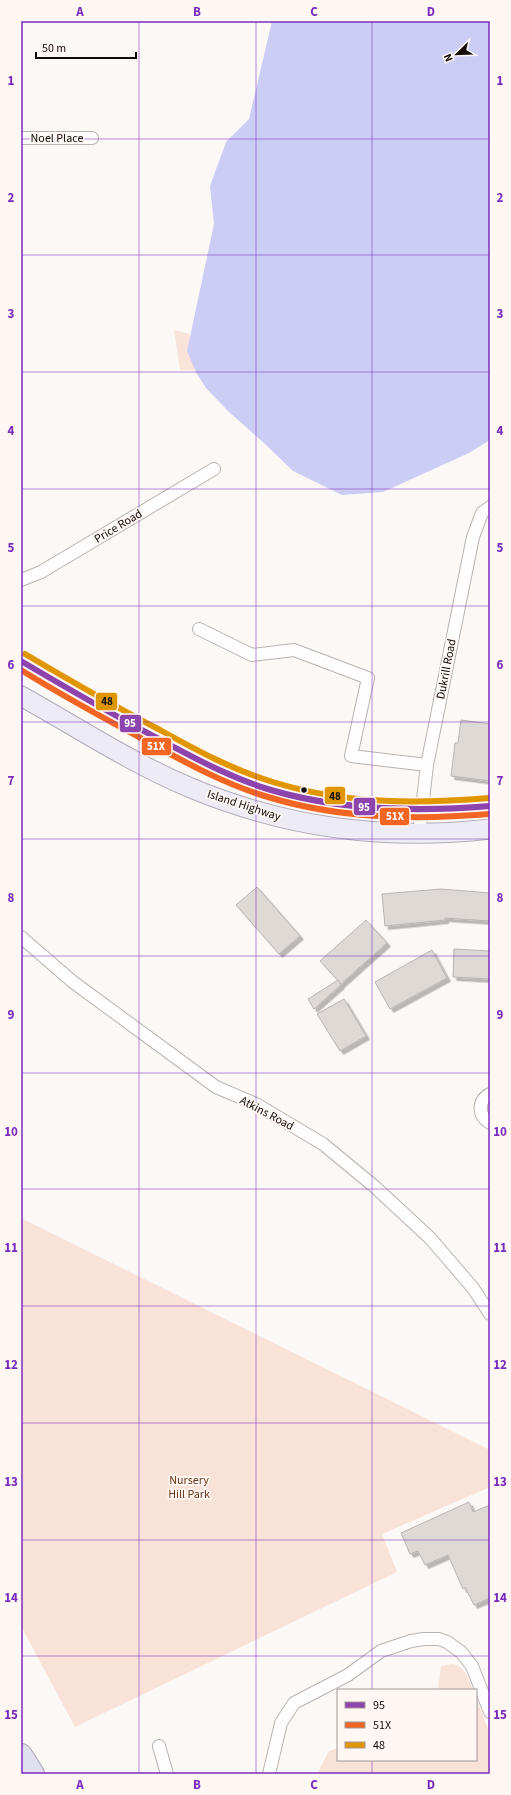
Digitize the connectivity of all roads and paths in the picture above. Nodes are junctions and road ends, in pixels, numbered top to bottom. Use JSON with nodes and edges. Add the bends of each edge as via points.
{"nodes":[{"id":1,"x":21,"y":138,"type":"edge"},
{"id":2,"x":92,"y":138,"type":"dead end"},
{"id":3,"x":214,"y":469,"type":"dead end"},
{"id":4,"x":488,"y":508,"type":"edge"},
{"id":5,"x":21,"y":580,"type":"edge"},
{"id":6,"x":198,"y":629,"type":"dead end"},
{"id":7,"x":21,"y":660,"type":"edge"},
{"id":8,"x":21,"y":696,"type":"edge"},
{"id":9,"x":427,"y":765,"type":"junction"},
{"id":10,"x":490,"y":806,"type":"edge"},
{"id":11,"x":421,"y":810,"type":"junction"},
{"id":12,"x":490,"y":829,"type":"edge"},
{"id":13,"x":419,"y":834,"type":"junction"},
{"id":14,"x":21,"y":937,"type":"edge"},
{"id":15,"x":490,"y":1094,"type":"edge"},
{"id":16,"x":490,"y":1124,"type":"edge"},
{"id":17,"x":490,"y":1314,"type":"edge"},
{"id":18,"x":490,"y":1712,"type":"edge"},
{"id":19,"x":159,"y":1746,"type":"dead end"},
{"id":20,"x":21,"y":1755,"type":"edge"},
{"id":21,"x":32,"y":1774,"type":"edge"},
{"id":22,"x":167,"y":1774,"type":"edge"},
{"id":23,"x":269,"y":1774,"type":"edge"}],
"edges":[{"from":1,"to":2,"type":"street","name":"Noel Place"},
{"from":3,"to":5,"type":"street","name":"Price Road","via":[[41,572]]},
{"from":4,"to":9,"type":"street","name":"Dukrill Road","via":[[482,514],[473,538]]},
{"from":6,"to":9,"type":"street","via":[[252,655],[294,650],[368,678],[351,756]]},
{"from":7,"to":11,"type":"main road","name":"Island Highway","via":[[76,694],[213,768],[271,790],[336,804]]},
{"from":8,"to":13,"type":"main road","name":"Island Highway","via":[[123,755],[191,788],[242,806],[321,827]]},
{"from":9,"to":11,"type":"street","name":"Dukrill Road"},
{"from":10,"to":11,"type":"main road","name":"Island Highway"},
{"from":11,"to":13,"type":"street","name":"Dukrill Road"},
{"from":12,"to":13,"type":"main road","name":"Island Highway"},
{"from":14,"to":17,"type":"street","name":"Atkins Road","via":[[73,982],[216,1087],[256,1104],[322,1144],[375,1187],[430,1238],[473,1288]]},
{"from":15,"to":16,"type":"street","via":[[480,1107],[481,1114]]},
{"from":18,"to":23,"type":"street","via":[[472,1666],[462,1652],[447,1642],[438,1640],[411,1641],[381,1651],[348,1675],[294,1703],[281,1723]]},
{"from":19,"to":22,"type":"street"},
{"from":20,"to":21,"type":"highway"}]}
